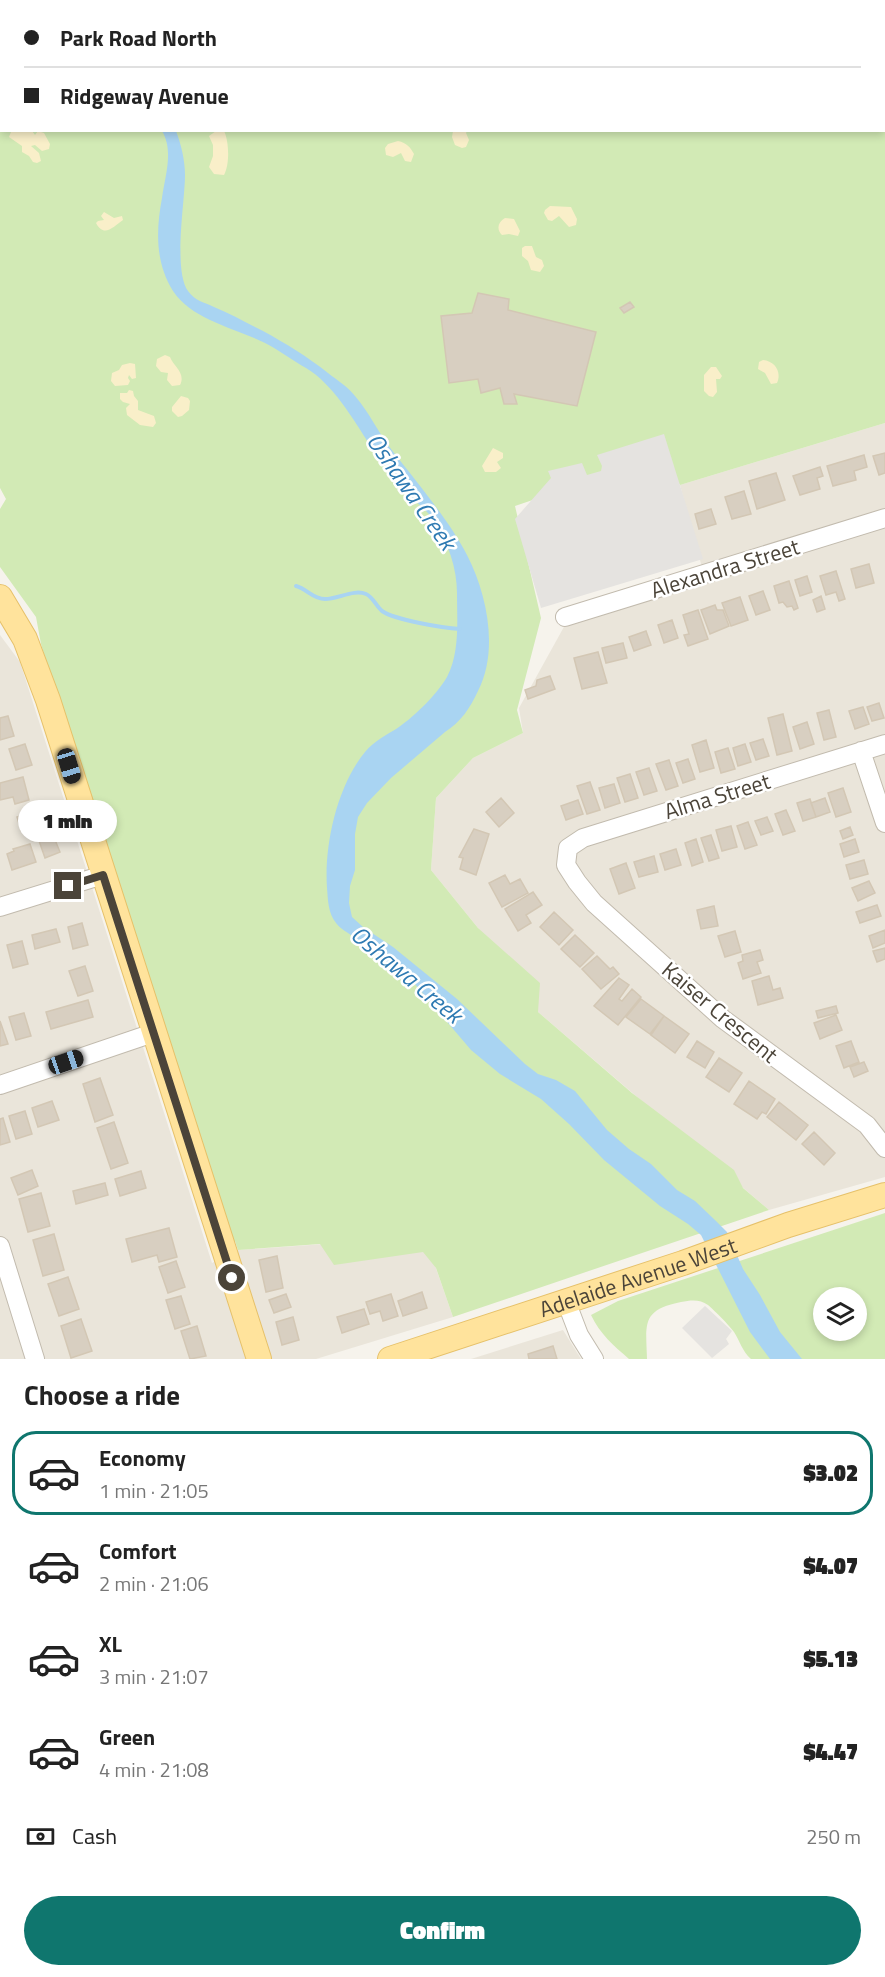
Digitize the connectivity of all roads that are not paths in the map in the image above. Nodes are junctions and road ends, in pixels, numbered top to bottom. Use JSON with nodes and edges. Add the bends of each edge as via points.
{"nodes":[{"id":1,"x":885,"y":518,"type":"edge"},
{"id":2,"x":0,"y":597,"type":"edge"},
{"id":3,"x":565,"y":617,"type":"dead end"},
{"id":4,"x":885,"y":744,"type":"edge"},
{"id":5,"x":861,"y":751,"type":"junction"},
{"id":6,"x":885,"y":823,"type":"edge"},
{"id":7,"x":566,"y":865,"type":"joint"},
{"id":8,"x":103,"y":875,"type":"junction"},
{"id":9,"x":0,"y":907,"type":"edge"},
{"id":10,"x":153,"y":1033,"type":"junction"},
{"id":11,"x":0,"y":1085,"type":"edge"},
{"id":12,"x":885,"y":1148,"type":"edge"},
{"id":13,"x":885,"y":1195,"type":"edge"},
{"id":14,"x":0,"y":1246,"type":"edge"},
{"id":15,"x":566,"y":1301,"type":"junction"},
{"id":16,"x":35,"y":1359,"type":"edge"},
{"id":17,"x":259,"y":1359,"type":"edge"},
{"id":18,"x":390,"y":1359,"type":"edge"},
{"id":19,"x":594,"y":1359,"type":"edge"}],
"edges":[{"from":1,"to":3,"type":"street","name":"Alexandra Street"},
{"from":2,"to":8,"type":"main road","via":[[34,659]]},
{"from":4,"to":5,"type":"street","name":"Alma Street"},
{"from":5,"to":6,"type":"street"},
{"from":5,"to":7,"type":"street","name":"Alma Street","via":[[583,837],[568,848]]},
{"from":7,"to":12,"type":"street","name":"Kaiser Crescent","via":[[594,903],[678,980],[723,1019],[867,1125]]},
{"from":8,"to":9,"type":"street"},
{"from":8,"to":10,"type":"main road"},
{"from":10,"to":11,"type":"street"},
{"from":10,"to":17,"type":"main road"},
{"from":13,"to":15,"type":"main road","name":"Adelaide Avenue West"},
{"from":14,"to":16,"type":"street"},
{"from":15,"to":18,"type":"main road","name":"Adelaide Avenue West"},
{"from":15,"to":19,"type":"street","via":[[579,1335]]}]}
